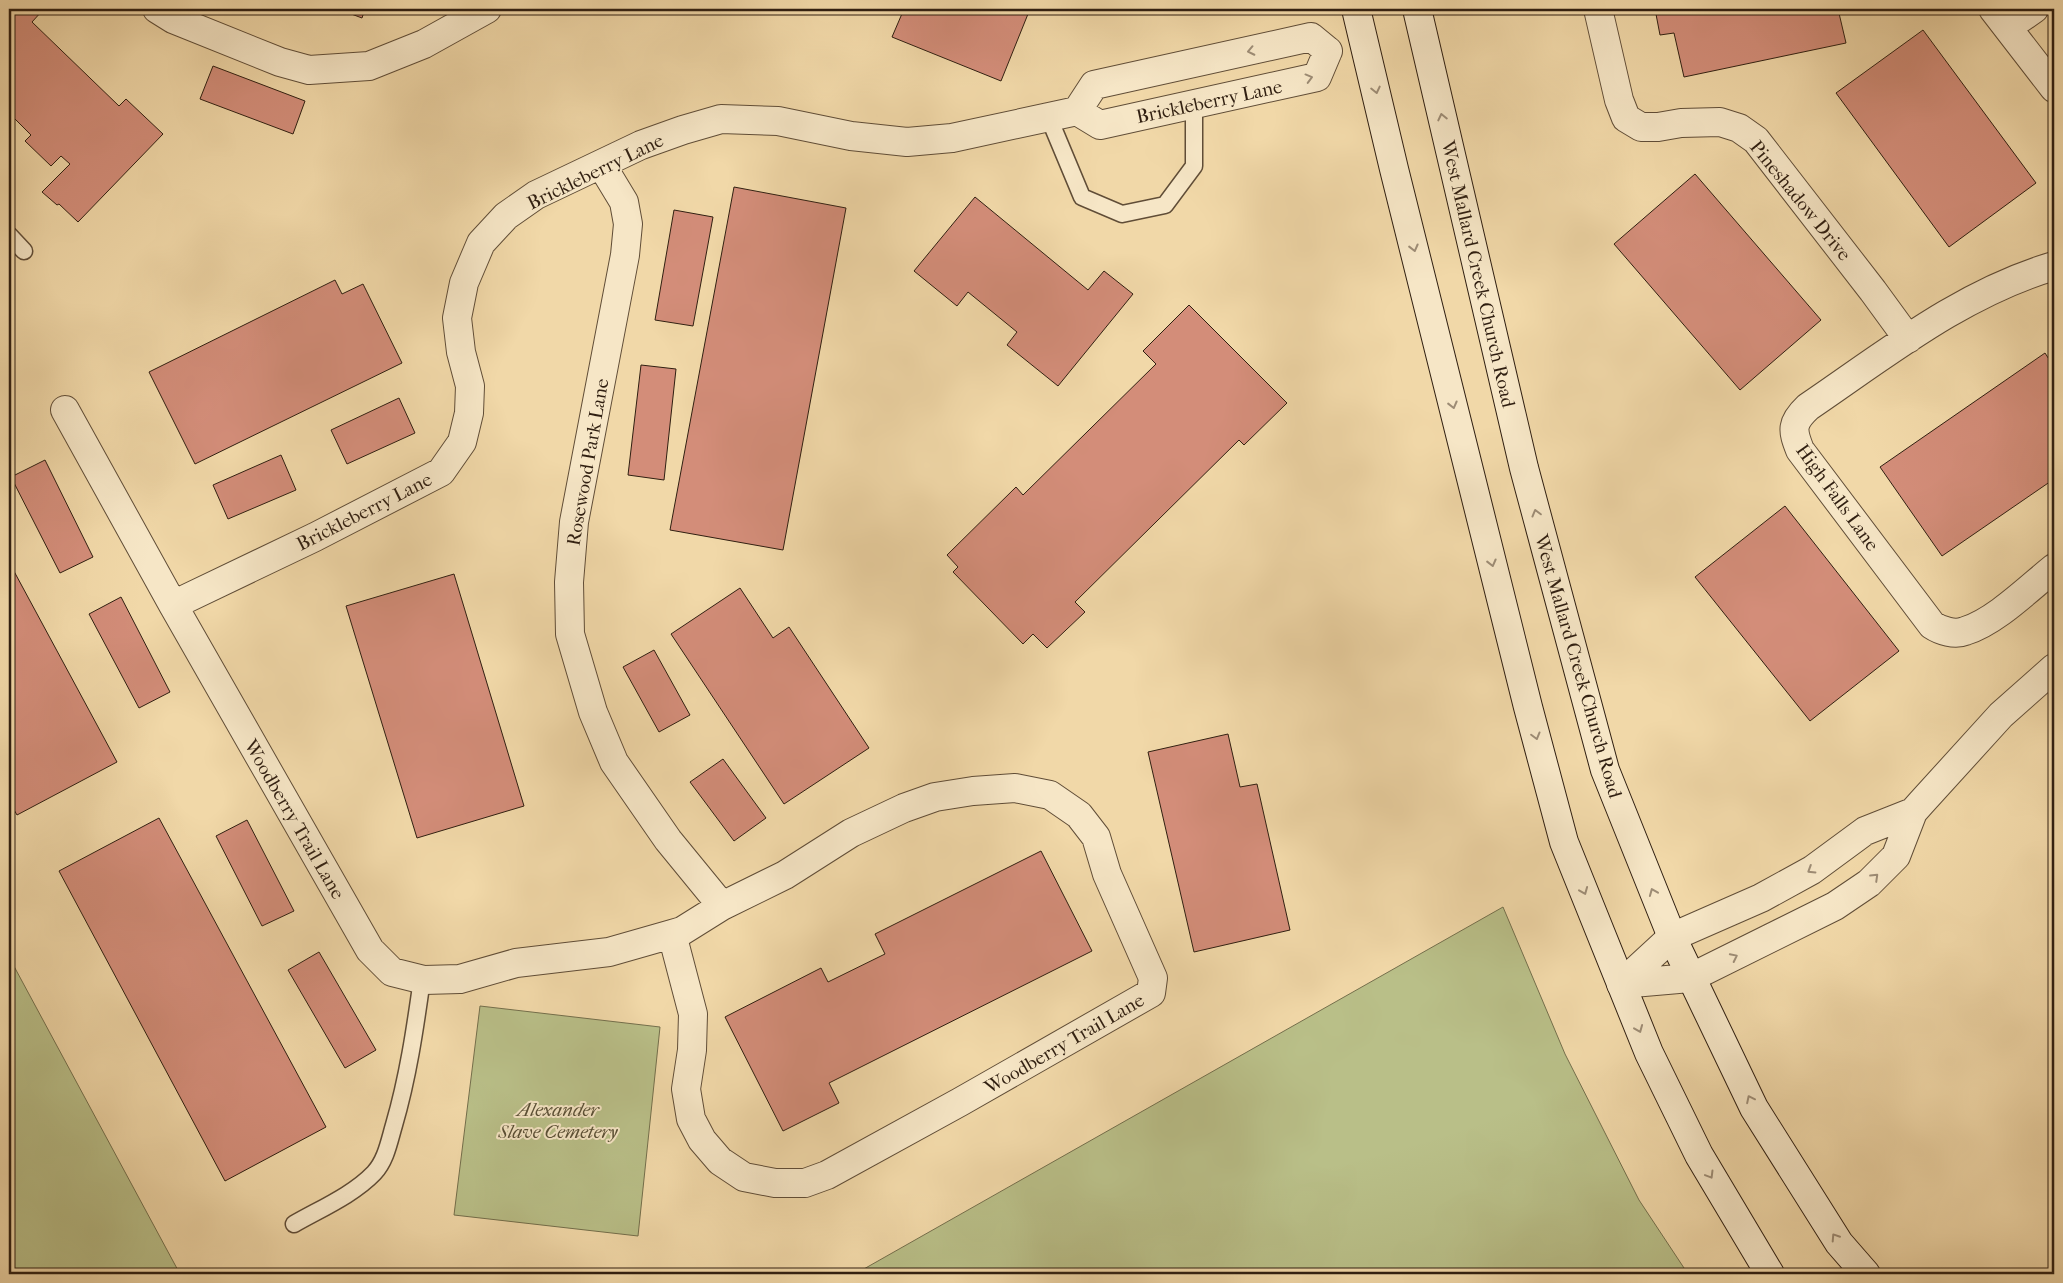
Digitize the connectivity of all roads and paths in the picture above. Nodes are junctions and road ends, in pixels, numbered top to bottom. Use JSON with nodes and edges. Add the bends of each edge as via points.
{"nodes":[{"id":1,"x":158,"y":9,"type":"edge"},
{"id":2,"x":487,"y":9,"type":"edge"},
{"id":3,"x":1356,"y":9,"type":"edge"},
{"id":4,"x":1417,"y":9,"type":"edge"},
{"id":5,"x":1598,"y":9,"type":"edge"},
{"id":6,"x":2034,"y":9,"type":"edge"},
{"id":7,"x":2000,"y":18,"type":"edge"},
{"id":8,"x":1365,"y":42,"type":"junction"},
{"id":9,"x":1328,"y":51,"type":"junction"},
{"id":10,"x":2054,"y":88,"type":"edge"},
{"id":11,"x":1194,"y":104,"type":"junction"},
{"id":12,"x":1077,"y":111,"type":"junction"},
{"id":13,"x":1049,"y":118,"type":"junction"},
{"id":14,"x":601,"y":164,"type":"junction"},
{"id":15,"x":9,"y":235,"type":"edge"},
{"id":16,"x":24,"y":251,"type":"dead end"},
{"id":17,"x":2054,"y":266,"type":"edge"},
{"id":18,"x":1908,"y":339,"type":"junction"},
{"id":19,"x":66,"y":410,"type":"dead end"},
{"id":20,"x":2054,"y":568,"type":"edge"},
{"id":21,"x":173,"y":605,"type":"junction"},
{"id":22,"x":2054,"y":668,"type":"edge"},
{"id":23,"x":1913,"y":812,"type":"junction"},
{"id":24,"x":722,"y":906,"type":"junction"},
{"id":25,"x":672,"y":934,"type":"junction"},
{"id":26,"x":1672,"y":937,"type":"junction"},
{"id":27,"x":1690,"y":978,"type":"junction"},
{"id":28,"x":422,"y":979,"type":"junction"},
{"id":29,"x":1621,"y":984,"type":"junction"},
{"id":30,"x":294,"y":1224,"type":"dead end"},
{"id":31,"x":1770,"y":1274,"type":"edge"},
{"id":32,"x":1866,"y":1274,"type":"edge"}],
"edges":[{"from":1,"to":2,"type":"street","via":[[173,19],[272,59],[309,70],[369,66],[424,44]]},
{"from":3,"to":8,"type":"street"},
{"from":26,"to":4,"type":"street","name":"West Mallard Creek Church Road","one_way":true,"via":[[1605,770],[1524,468]]},
{"from":5,"to":18,"type":"street","name":"Pineshadow Drive","via":[[1618,100],[1626,118],[1642,127],[1720,122],[1739,128],[1756,140]]},
{"from":6,"to":7,"type":"street"},
{"from":7,"to":10,"type":"street"},
{"from":8,"to":9,"type":"street"},
{"from":8,"to":29,"type":"street","one_way":true,"via":[[1564,842]]},
{"from":11,"to":9,"type":"street","name":"Brickleberry Lane","one_way":true,"via":[[1317,77]]},
{"from":9,"to":12,"type":"street","one_way":true,"via":[[1312,37],[1094,86]]},
{"from":11,"to":12,"type":"street","name":"Brickleberry Lane","via":[[1100,125]]},
{"from":11,"to":13,"type":"lane","via":[[1194,166],[1165,205],[1122,214],[1082,197]]},
{"from":12,"to":13,"type":"street","name":"Brickleberry Lane"},
{"from":13,"to":14,"type":"street","name":"Brickleberry Lane","via":[[952,138],[907,142],[851,136],[778,121],[721,119],[641,145]]},
{"from":14,"to":21,"type":"street","name":"Brickleberry Lane","via":[[536,195],[506,216],[481,243],[464,283],[457,318],[470,386],[469,413],[462,442],[441,472]]},
{"from":14,"to":24,"type":"street","name":"Rosewood Park Lane","via":[[624,202],[628,224],[625,256],[574,522],[569,582],[570,634],[593,712],[614,762],[668,840]]},
{"from":15,"to":16,"type":"lane"},
{"from":17,"to":18,"type":"street","name":"High Falls Lane","via":[[1955,308]]},
{"from":18,"to":20,"type":"street","name":"High Falls Lane","via":[[1808,407],[1797,418],[1793,433],[1800,450],[1940,631],[1963,632],[1987,622]]},
{"from":19,"to":21,"type":"street","name":"Woodberry Trail Lane"},
{"from":21,"to":28,"type":"street","name":"Woodberry Trail Lane","via":[[370,950],[392,972]]},
{"from":22,"to":23,"type":"street","via":[[2001,715]]},
{"from":23,"to":26,"type":"street","one_way":true,"via":[[1865,831],[1812,870],[1761,898]]},
{"from":27,"to":23,"type":"street","one_way":true,"via":[[1827,910],[1869,883],[1896,856]]},
{"from":24,"to":25,"type":"street","name":"Woodberry Trail Lane","via":[[682,932]]},
{"from":24,"to":25,"type":"street","name":"Woodberry Trail Lane","via":[[785,875],[851,833],[904,808],[935,797],[1015,788],[1050,795],[1079,815],[1096,837],[1107,874],[1153,978],[1150,993],[827,1175],[805,1183],[775,1183],[744,1177],[720,1161],[702,1140],[691,1118],[686,1089],[692,1050],[692,1014]]},
{"from":25,"to":28,"type":"street","name":"Woodberry Trail Lane","via":[[609,952],[516,963],[460,979]]},
{"from":26,"to":27,"type":"street","name":"West Mallard Creek Church Road"},
{"from":26,"to":29,"type":"street"},
{"from":27,"to":29,"type":"street"},
{"from":32,"to":27,"type":"street","name":"West Mallard Creek Church Road","one_way":true,"via":[[1838,1243],[1754,1108]]},
{"from":28,"to":30,"type":"lane","via":[[412,1051],[386,1154],[375,1172],[362,1184]]},
{"from":29,"to":31,"type":"street","one_way":true,"via":[[1649,1053],[1699,1155]]}]}
